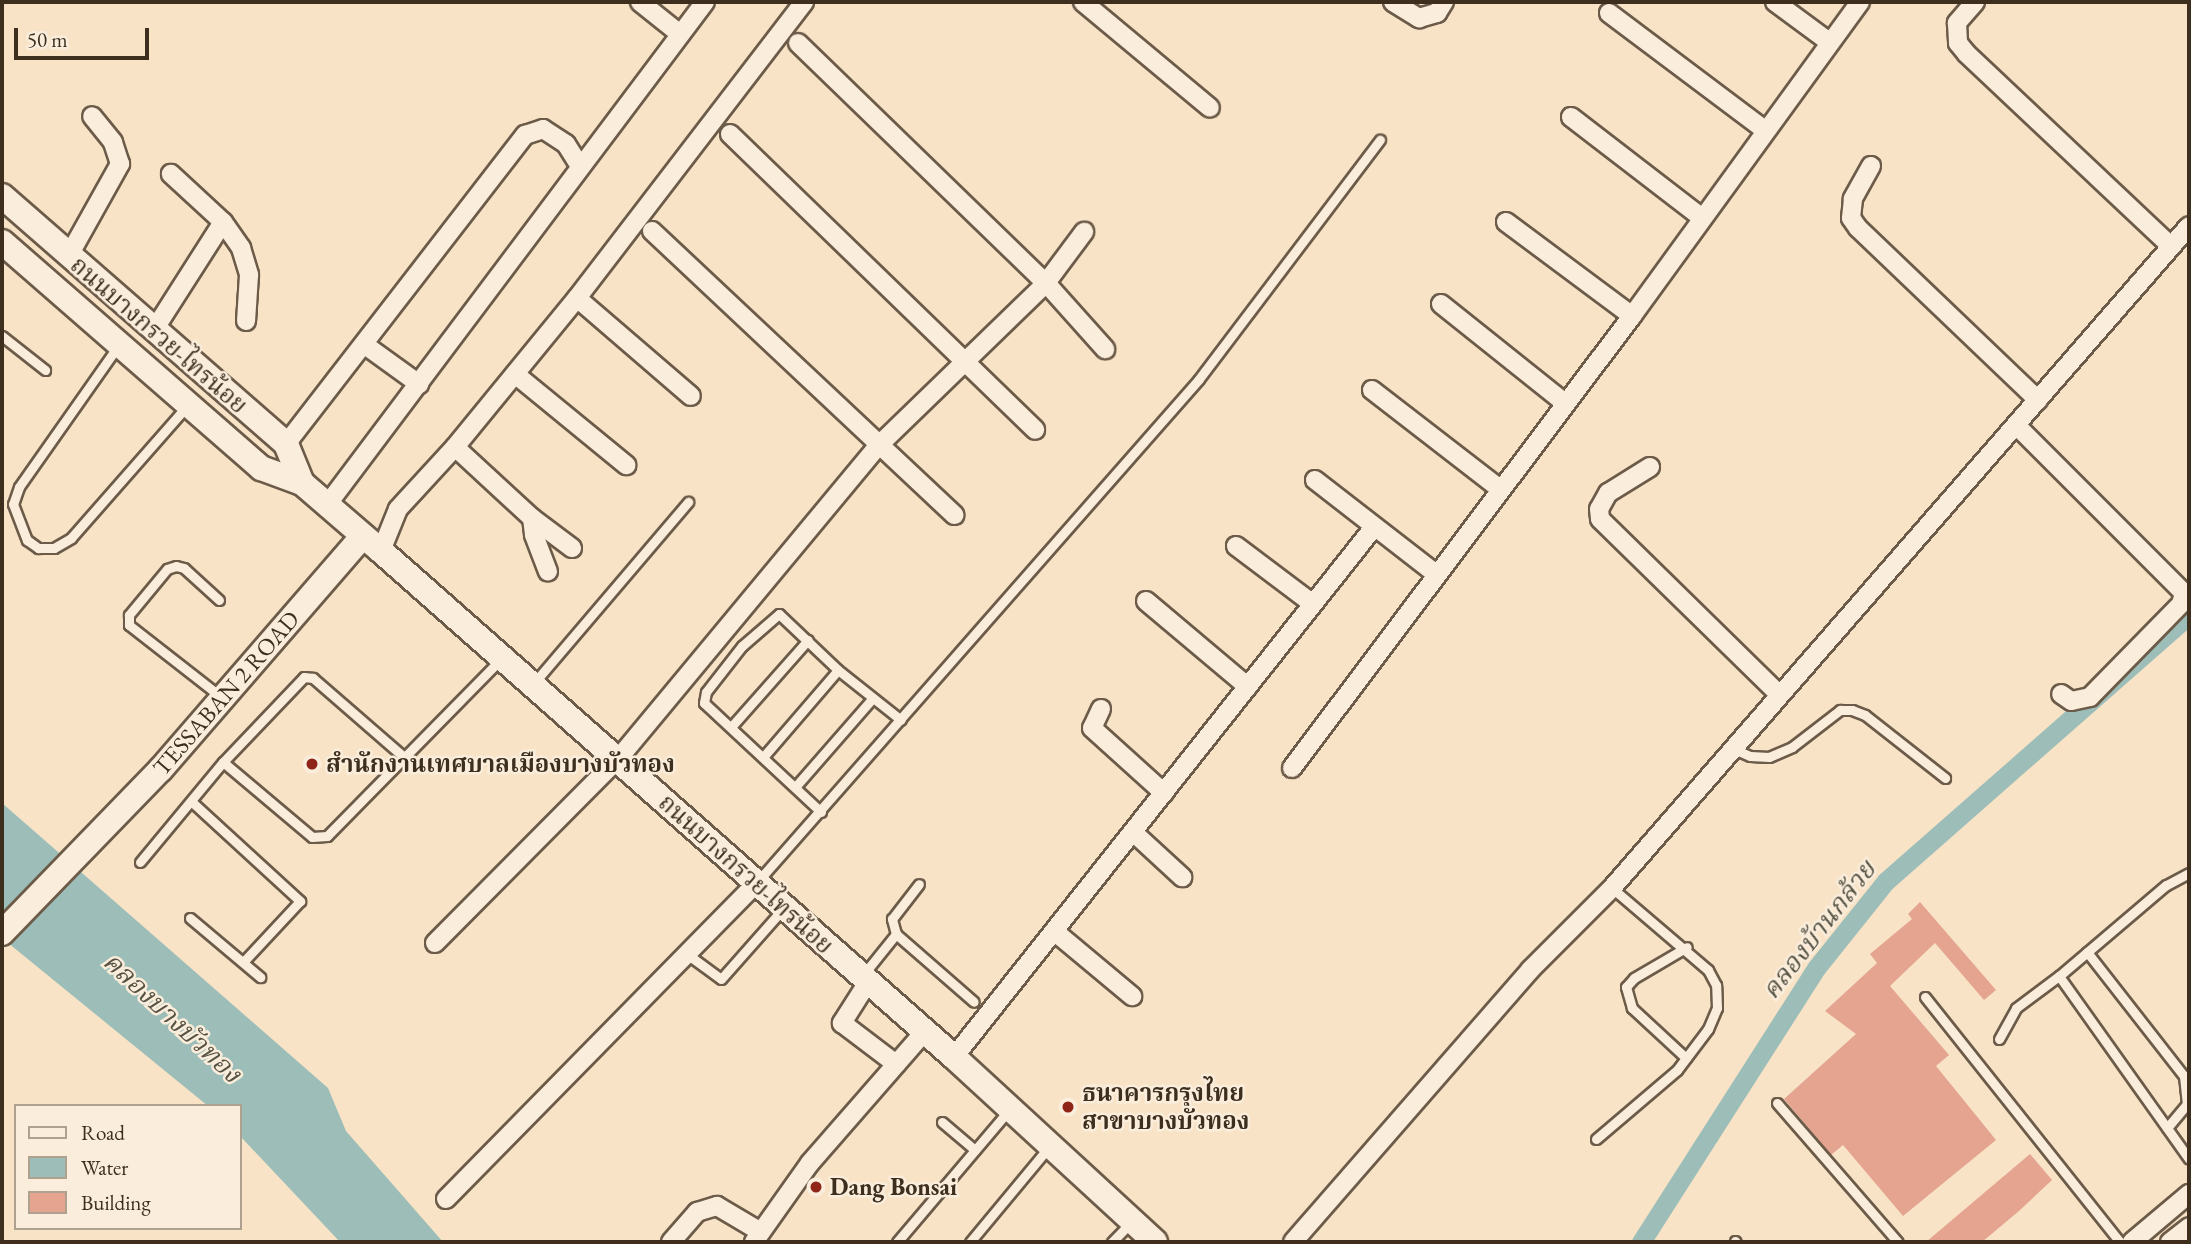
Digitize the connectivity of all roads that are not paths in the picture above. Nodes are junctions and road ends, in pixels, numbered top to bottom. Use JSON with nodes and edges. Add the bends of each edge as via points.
{"nodes":[{"id":1,"x":640,"y":2,"type":"edge"},
{"id":2,"x":705,"y":2,"type":"edge"},
{"id":3,"x":804,"y":2,"type":"edge"},
{"id":4,"x":1083,"y":2,"type":"edge"},
{"id":5,"x":1393,"y":2,"type":"edge"},
{"id":6,"x":1444,"y":2,"type":"edge"},
{"id":7,"x":1775,"y":2,"type":"edge"},
{"id":8,"x":1860,"y":2,"type":"edge"},
{"id":9,"x":1975,"y":2,"type":"edge"},
{"id":10,"x":1609,"y":13,"type":"dead end"},
{"id":11,"x":680,"y":34,"type":"junction"},
{"id":12,"x":1829,"y":42,"type":"junction"},
{"id":13,"x":798,"y":43,"type":"dead end"},
{"id":14,"x":1210,"y":108,"type":"dead end"},
{"id":15,"x":92,"y":116,"type":"dead end"},
{"id":16,"x":1571,"y":117,"type":"dead end"},
{"id":17,"x":1765,"y":130,"type":"junction"},
{"id":18,"x":730,"y":134,"type":"dead end"},
{"id":19,"x":1380,"y":140,"type":"dead end"},
{"id":20,"x":580,"y":166,"type":"junction"},
{"id":21,"x":1871,"y":166,"type":"dead end"},
{"id":22,"x":171,"y":174,"type":"dead end"},
{"id":23,"x":2,"y":196,"type":"edge"},
{"id":24,"x":1702,"y":218,"type":"junction"},
{"id":25,"x":223,"y":222,"type":"junction"},
{"id":26,"x":1506,"y":222,"type":"dead end"},
{"id":27,"x":2189,"y":226,"type":"edge"},
{"id":28,"x":652,"y":231,"type":"dead end"},
{"id":29,"x":1084,"y":232,"type":"dead end"},
{"id":30,"x":2,"y":242,"type":"edge"},
{"id":31,"x":2171,"y":246,"type":"junction"},
{"id":32,"x":68,"y":257,"type":"junction"},
{"id":33,"x":1045,"y":283,"type":"junction"},
{"id":34,"x":577,"y":298,"type":"junction"},
{"id":35,"x":1441,"y":304,"type":"dead end"},
{"id":36,"x":1632,"y":316,"type":"junction"},
{"id":37,"x":246,"y":321,"type":"dead end"},
{"id":38,"x":154,"y":330,"type":"junction"},
{"id":39,"x":2,"y":337,"type":"edge"},
{"id":40,"x":119,"y":345,"type":"junction"},
{"id":41,"x":365,"y":345,"type":"junction"},
{"id":42,"x":1105,"y":349,"type":"dead end"},
{"id":43,"x":967,"y":362,"type":"junction"},
{"id":44,"x":45,"y":370,"type":"dead end"},
{"id":45,"x":515,"y":374,"type":"junction"},
{"id":46,"x":419,"y":384,"type":"junction"},
{"id":47,"x":1372,"y":390,"type":"dead end"},
{"id":48,"x":691,"y":396,"type":"dead end"},
{"id":49,"x":2038,"y":400,"type":"junction"},
{"id":50,"x":1565,"y":403,"type":"junction"},
{"id":51,"x":188,"y":405,"type":"junction"},
{"id":52,"x":2016,"y":425,"type":"junction"},
{"id":53,"x":1035,"y":430,"type":"dead end"},
{"id":54,"x":286,"y":444,"type":"junction"},
{"id":55,"x":878,"y":446,"type":"junction"},
{"id":56,"x":455,"y":447,"type":"junction"},
{"id":57,"x":626,"y":465,"type":"dead end"},
{"id":58,"x":1650,"y":467,"type":"dead end"},
{"id":59,"x":1315,"y":481,"type":"dead end"},
{"id":60,"x":302,"y":483,"type":"junction"},
{"id":61,"x":1499,"y":488,"type":"junction"},
{"id":62,"x":688,"y":502,"type":"dead end"},
{"id":63,"x":327,"y":505,"type":"junction"},
{"id":64,"x":954,"y":515,"type":"dead end"},
{"id":65,"x":532,"y":518,"type":"junction"},
{"id":66,"x":1374,"y":527,"type":"junction"},
{"id":67,"x":371,"y":544,"type":"junction"},
{"id":68,"x":1236,"y":546,"type":"dead end"},
{"id":69,"x":572,"y":548,"type":"dead end"},
{"id":70,"x":548,"y":571,"type":"dead end"},
{"id":71,"x":1436,"y":574,"type":"junction"},
{"id":72,"x":219,"y":600,"type":"dead end"},
{"id":73,"x":1146,"y":601,"type":"dead end"},
{"id":74,"x":1313,"y":604,"type":"junction"},
{"id":75,"x":808,"y":640,"type":"junction"},
{"id":76,"x":501,"y":659,"type":"junction"},
{"id":77,"x":838,"y":670,"type":"junction"},
{"id":78,"x":531,"y":687,"type":"junction"},
{"id":79,"x":1248,"y":687,"type":"junction"},
{"id":80,"x":1779,"y":694,"type":"junction"},
{"id":81,"x":2061,"y":694,"type":"dead end"},
{"id":82,"x":222,"y":698,"type":"junction"},
{"id":83,"x":872,"y":699,"type":"junction"},
{"id":84,"x":1101,"y":709,"type":"dead end"},
{"id":85,"x":901,"y":720,"type":"junction"},
{"id":86,"x":731,"y":727,"type":"junction"},
{"id":87,"x":1734,"y":749,"type":"junction"},
{"id":88,"x":764,"y":756,"type":"junction"},
{"id":89,"x":405,"y":758,"type":"junction"},
{"id":90,"x":618,"y":759,"type":"junction"},
{"id":91,"x":223,"y":762,"type":"junction"},
{"id":92,"x":1292,"y":768,"type":"dead end"},
{"id":93,"x":1945,"y":778,"type":"dead end"},
{"id":94,"x":796,"y":786,"type":"junction"},
{"id":95,"x":1164,"y":793,"type":"junction"},
{"id":96,"x":192,"y":802,"type":"junction"},
{"id":97,"x":821,"y":812,"type":"junction"},
{"id":98,"x":1133,"y":832,"type":"junction"},
{"id":99,"x":140,"y":862,"type":"dead end"},
{"id":100,"x":2189,"y":873,"type":"edge"},
{"id":101,"x":1182,"y":877,"type":"dead end"},
{"id":102,"x":757,"y":884,"type":"junction"},
{"id":103,"x":919,"y":884,"type":"dead end"},
{"id":104,"x":1612,"y":888,"type":"junction"},
{"id":105,"x":783,"y":908,"type":"junction"},
{"id":106,"x":190,"y":918,"type":"dead end"},
{"id":107,"x":1054,"y":931,"type":"junction"},
{"id":108,"x":2,"y":933,"type":"edge"},
{"id":109,"x":896,"y":934,"type":"junction"},
{"id":110,"x":435,"y":943,"type":"dead end"},
{"id":111,"x":1688,"y":947,"type":"junction"},
{"id":112,"x":2087,"y":952,"type":"junction"},
{"id":113,"x":687,"y":954,"type":"junction"},
{"id":114,"x":244,"y":961,"type":"junction"},
{"id":115,"x":2059,"y":976,"type":"junction"},
{"id":116,"x":260,"y":977,"type":"dead end"},
{"id":117,"x":865,"y":979,"type":"junction"},
{"id":118,"x":1132,"y":996,"type":"dead end"},
{"id":119,"x":1925,"y":997,"type":"dead end"},
{"id":120,"x":974,"y":1002,"type":"dead end"},
{"id":121,"x":925,"y":1031,"type":"junction"},
{"id":122,"x":1999,"y":1039,"type":"dead end"},
{"id":123,"x":954,"y":1057,"type":"junction"},
{"id":124,"x":1686,"y":1058,"type":"junction"},
{"id":125,"x":896,"y":1064,"type":"junction"},
{"id":126,"x":1777,"y":1102,"type":"dead end"},
{"id":127,"x":1010,"y":1109,"type":"junction"},
{"id":128,"x":942,"y":1122,"type":"dead end"},
{"id":129,"x":2167,"y":1128,"type":"junction"},
{"id":130,"x":1597,"y":1139,"type":"dead end"},
{"id":131,"x":1050,"y":1145,"type":"junction"},
{"id":132,"x":975,"y":1150,"type":"junction"},
{"id":133,"x":2189,"y":1158,"type":"edge"},
{"id":134,"x":2189,"y":1194,"type":"edge"},
{"id":135,"x":446,"y":1199,"type":"dead end"},
{"id":136,"x":1132,"y":1221,"type":"junction"},
{"id":137,"x":2189,"y":1227,"type":"edge"},
{"id":138,"x":757,"y":1237,"type":"edge"},
{"id":139,"x":671,"y":1242,"type":"edge"},
{"id":140,"x":897,"y":1242,"type":"edge"},
{"id":141,"x":970,"y":1242,"type":"edge"},
{"id":142,"x":1112,"y":1242,"type":"edge"},
{"id":143,"x":1155,"y":1242,"type":"edge"},
{"id":144,"x":1293,"y":1242,"type":"edge"},
{"id":145,"x":1898,"y":1242,"type":"edge"},
{"id":146,"x":2120,"y":1242,"type":"edge"},
{"id":147,"x":2132,"y":1242,"type":"edge"},
{"id":148,"x":2170,"y":1242,"type":"edge"}],
"edges":[{"from":1,"to":11,"type":"street"},
{"from":2,"to":11,"type":"street"},
{"from":3,"to":34,"type":"street"},
{"from":4,"to":14,"type":"street"},
{"from":5,"to":6,"type":"street","via":[[1419,18],[1437,13]]},
{"from":7,"to":12,"type":"street"},
{"from":8,"to":12,"type":"street"},
{"from":9,"to":31,"type":"street","via":[[1956,23],[1958,43]]},
{"from":10,"to":17,"type":"street"},
{"from":11,"to":20,"type":"street"},
{"from":12,"to":17,"type":"street"},
{"from":13,"to":33,"type":"street"},
{"from":15,"to":32,"type":"street","via":[[113,142],[120,164]]},
{"from":16,"to":24,"type":"street"},
{"from":17,"to":24,"type":"street"},
{"from":18,"to":43,"type":"street"},
{"from":19,"to":85,"type":"lane","via":[[1199,379]]},
{"from":20,"to":41,"type":"street","via":[[566,144],[543,129],[525,135]]},
{"from":20,"to":46,"type":"street"},
{"from":21,"to":49,"type":"street","via":[[1851,209],[1858,228]]},
{"from":22,"to":25,"type":"street"},
{"from":23,"to":32,"type":"main road","name":"ถนนบางกรวย-ไทรน้อย"},
{"from":24,"to":36,"type":"street"},
{"from":25,"to":37,"type":"street","via":[[241,248],[249,275]]},
{"from":25,"to":38,"type":"street"},
{"from":26,"to":36,"type":"street"},
{"from":27,"to":31,"type":"street"},
{"from":28,"to":55,"type":"street"},
{"from":29,"to":33,"type":"street"},
{"from":30,"to":40,"type":"main road","name":"ถนนบางกรวย-ไทรน้อย"},
{"from":31,"to":49,"type":"street"},
{"from":32,"to":38,"type":"main road","name":"ถนนบางกรวย-ไทรน้อย"},
{"from":33,"to":42,"type":"street"},
{"from":33,"to":43,"type":"street"},
{"from":34,"to":45,"type":"street"},
{"from":34,"to":48,"type":"street"},
{"from":35,"to":50,"type":"street"},
{"from":36,"to":50,"type":"street"},
{"from":38,"to":54,"type":"main road","name":"ถนนบางกรวย-ไทรน้อย"},
{"from":39,"to":44,"type":"lane"},
{"from":40,"to":51,"type":"main road","name":"ถนนบางกรวย-ไทรน้อย"},
{"from":40,"to":51,"type":"lane","via":[[19,487],[13,504],[27,540],[38,548],[54,548],[71,538]]},
{"from":41,"to":46,"type":"street"},
{"from":41,"to":54,"type":"street"},
{"from":43,"to":53,"type":"street"},
{"from":43,"to":55,"type":"street"},
{"from":45,"to":56,"type":"street"},
{"from":45,"to":57,"type":"street"},
{"from":46,"to":63,"type":"street"},
{"from":47,"to":61,"type":"street"},
{"from":49,"to":52,"type":"street"},
{"from":50,"to":61,"type":"street"},
{"from":51,"to":60,"type":"main road","name":"ถนนบางกรวย-ไทรน้อย","via":[[261,468]]},
{"from":52,"to":80,"type":"street"},
{"from":52,"to":81,"type":"street","via":[[2183,593],[2181,604],[2090,697],[2071,701]]},
{"from":54,"to":60,"type":"main road","name":"ถนนบางกรวย-ไทรน้อย"},
{"from":55,"to":64,"type":"street"},
{"from":55,"to":90,"type":"street"},
{"from":56,"to":65,"type":"street"},
{"from":56,"to":67,"type":"street"},
{"from":58,"to":80,"type":"street","via":[[1608,493],[1599,509],[1600,519]]},
{"from":59,"to":66,"type":"street"},
{"from":60,"to":63,"type":"main road","name":"ถนนบางกรวย-ไทรน้อย"},
{"from":61,"to":71,"type":"street"},
{"from":62,"to":78,"type":"lane"},
{"from":63,"to":67,"type":"main road","name":"ถนนบางกรวย-ไทรน้อย"},
{"from":65,"to":69,"type":"street"},
{"from":65,"to":70,"type":"street"},
{"from":66,"to":71,"type":"street"},
{"from":66,"to":74,"type":"street"},
{"from":67,"to":76,"type":"main road","name":"ถนนบางกรวย-ไทรน้อย"},
{"from":67,"to":82,"type":"main road","name":"TESSABAN 2 ROAD"},
{"from":68,"to":74,"type":"street"},
{"from":71,"to":92,"type":"street"},
{"from":72,"to":82,"type":"lane","via":[[176,566],[167,569],[129,615],[129,625]]},
{"from":73,"to":79,"type":"street"},
{"from":74,"to":79,"type":"street"},
{"from":75,"to":77,"type":"lane"},
{"from":75,"to":86,"type":"lane"},
{"from":75,"to":86,"type":"lane","via":[[777,613],[742,646],[703,699]]},
{"from":76,"to":78,"type":"main road","name":"ถนนบางกรวย-ไทรน้อย"},
{"from":76,"to":89,"type":"lane"},
{"from":77,"to":83,"type":"lane"},
{"from":77,"to":88,"type":"lane"},
{"from":78,"to":90,"type":"main road","name":"ถนนบางกรวย-ไทรน้อย"},
{"from":79,"to":95,"type":"street"},
{"from":80,"to":87,"type":"street"},
{"from":82,"to":108,"type":"main road","name":"TESSABAN 2 ROAD","via":[[162,769]]},
{"from":83,"to":85,"type":"lane"},
{"from":83,"to":94,"type":"lane"},
{"from":84,"to":95,"type":"street","via":[[1092,728]]},
{"from":85,"to":97,"type":"lane"},
{"from":86,"to":88,"type":"lane"},
{"from":87,"to":93,"type":"lane","via":[[1769,757],[1792,747],[1840,710],[1852,710],[1866,715]]},
{"from":87,"to":104,"type":"street"},
{"from":88,"to":94,"type":"lane"},
{"from":89,"to":91,"type":"lane","via":[[336,828],[318,839]]},
{"from":89,"to":91,"type":"lane","via":[[308,676]]},
{"from":90,"to":102,"type":"main road","name":"ถนนบางกรวย-ไทรน้อย"},
{"from":90,"to":110,"type":"street"},
{"from":91,"to":96,"type":"lane"},
{"from":94,"to":97,"type":"lane"},
{"from":95,"to":98,"type":"street"},
{"from":96,"to":99,"type":"lane"},
{"from":96,"to":114,"type":"lane","via":[[300,901]]},
{"from":97,"to":102,"type":"lane"},
{"from":98,"to":101,"type":"street"},
{"from":98,"to":107,"type":"street"},
{"from":100,"to":112,"type":"lane","via":[[2166,886]]},
{"from":102,"to":105,"type":"main road","name":"ถนนบางกรวย-ไทรน้อย"},
{"from":102,"to":113,"type":"street"},
{"from":103,"to":109,"type":"lane","via":[[892,919]]},
{"from":104,"to":111,"type":"lane"},
{"from":104,"to":144,"type":"street","via":[[1530,970]]},
{"from":105,"to":113,"type":"lane","via":[[721,979]]},
{"from":105,"to":117,"type":"main road","name":"ถนนบางกรวย-ไทรน้อย"},
{"from":106,"to":114,"type":"lane"},
{"from":107,"to":118,"type":"street"},
{"from":107,"to":123,"type":"street"},
{"from":109,"to":117,"type":"lane"},
{"from":109,"to":120,"type":"lane"},
{"from":111,"to":124,"type":"lane","via":[[1716,985],[1717,1008]]},
{"from":111,"to":124,"type":"lane","via":[[1626,987],[1632,1008]]},
{"from":112,"to":115,"type":"lane"},
{"from":112,"to":129,"type":"lane","via":[[2185,1076],[2187,1104]]},
{"from":113,"to":135,"type":"street"},
{"from":114,"to":116,"type":"lane"},
{"from":115,"to":122,"type":"lane","via":[[2016,1008]]},
{"from":115,"to":129,"type":"lane"},
{"from":117,"to":121,"type":"main road","name":"ถนนบางกรวย-ไทรน้อย"},
{"from":117,"to":125,"type":"street","via":[[842,1023]]},
{"from":119,"to":146,"type":"lane"},
{"from":121,"to":123,"type":"main road","name":"ถนนบางกรวย-ไทรน้อย"},
{"from":121,"to":125,"type":"street"},
{"from":123,"to":127,"type":"main road","name":"ถนนบางกรวย-ไทรน้อย"},
{"from":124,"to":130,"type":"lane","via":[[1641,1104]]},
{"from":125,"to":138,"type":"street","via":[[810,1163]]},
{"from":126,"to":145,"type":"lane"},
{"from":127,"to":131,"type":"main road","name":"ถนนบางกรวย-ไทรน้อย"},
{"from":127,"to":132,"type":"lane"},
{"from":128,"to":132,"type":"lane"},
{"from":129,"to":133,"type":"lane"},
{"from":131,"to":136,"type":"main road","name":"ถนนบางกรวย-ไทรน้อย"},
{"from":131,"to":141,"type":"lane"},
{"from":132,"to":140,"type":"lane"},
{"from":134,"to":147,"type":"street"},
{"from":136,"to":142,"type":"lane"},
{"from":136,"to":143,"type":"main road","name":"ถนนบางกรวย-ไทรน้อย"},
{"from":137,"to":148,"type":"street"},
{"from":138,"to":139,"type":"street","via":[[717,1206],[697,1212]]}]}
